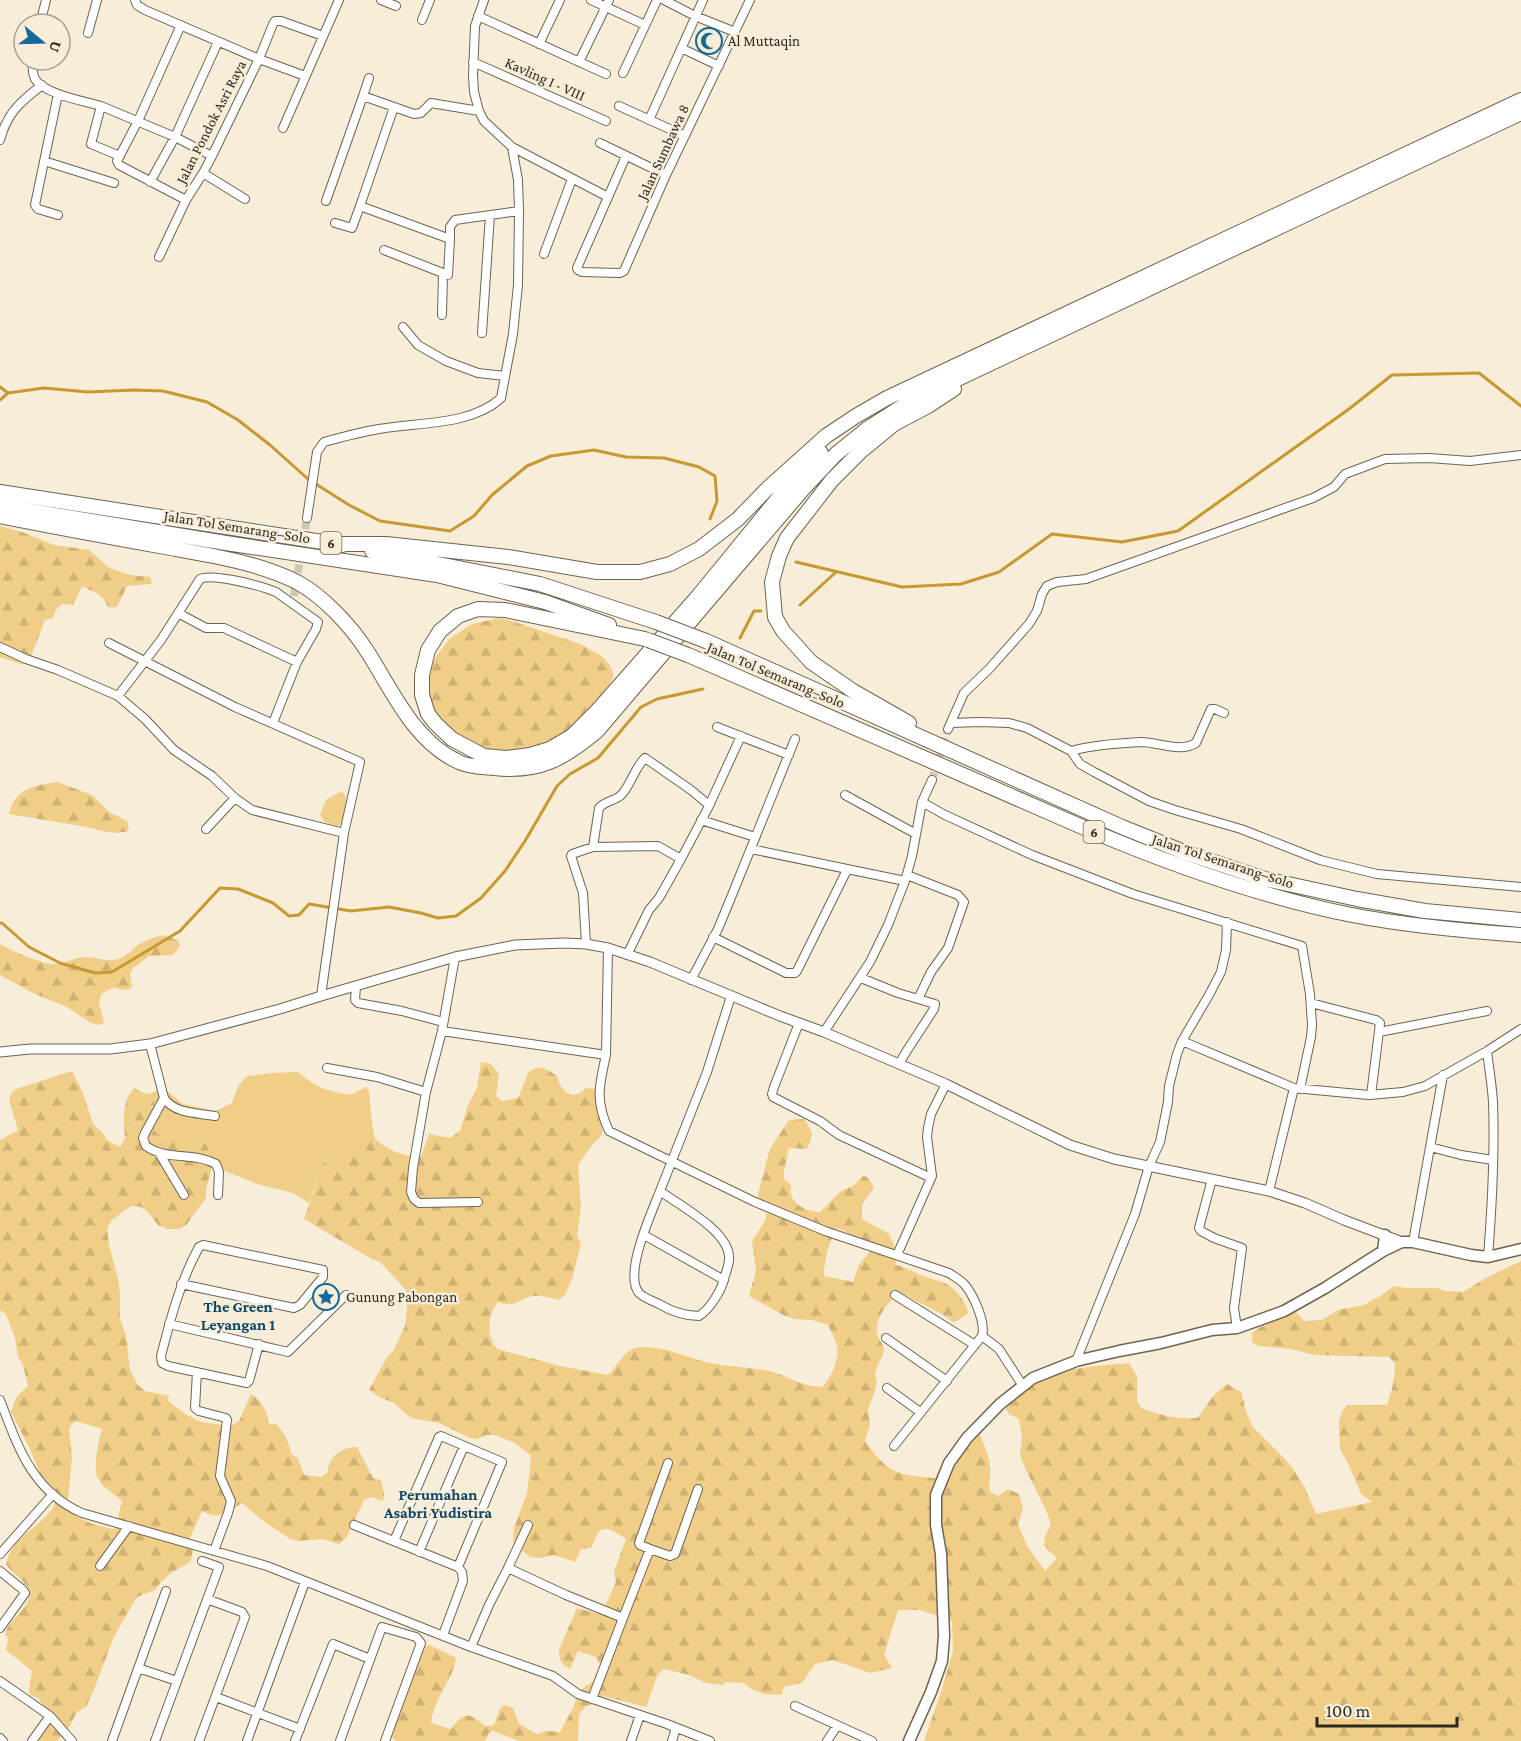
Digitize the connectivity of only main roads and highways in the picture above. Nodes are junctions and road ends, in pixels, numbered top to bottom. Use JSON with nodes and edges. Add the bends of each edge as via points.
{"nodes":[{"id":1,"x":1521,"y":100,"type":"edge"},
{"id":2,"x":1521,"y":113,"type":"edge"},
{"id":3,"x":1001,"y":358,"type":"junction"},
{"id":4,"x":887,"y":398,"type":"junction"},
{"id":5,"x":0,"y":492,"type":"edge"},
{"id":6,"x":0,"y":506,"type":"edge"},
{"id":7,"x":0,"y":516,"type":"edge"},
{"id":8,"x":333,"y":544,"type":"junction"},
{"id":9,"x":646,"y":640,"type":"junction"},
{"id":10,"x":985,"y":766,"type":"junction"},
{"id":11,"x":1521,"y":920,"type":"edge"},
{"id":12,"x":1521,"y":935,"type":"edge"},
{"id":13,"x":1385,"y":1235,"type":"road end"},
{"id":14,"x":1521,"y":1249,"type":"edge"},
{"id":15,"x":1383,"y":1251,"type":"junction"},
{"id":16,"x":909,"y":1741,"type":"edge"}],
"edges":[{"from":1,"to":4,"type":"highway"},
{"from":2,"to":3,"type":"highway"},
{"from":3,"to":7,"type":"highway","via":[[911,401],[836,454],[597,731],[560,759],[513,770],[460,763],[429,742],[406,714],[366,648],[331,607],[297,582],[257,566]]},
{"from":3,"to":10,"type":"highway","via":[[894,424],[861,451],[832,480],[787,538],[772,582],[775,617],[783,632],[812,662],[853,691]]},
{"from":4,"to":8,"type":"highway","via":[[826,436],[738,519],[699,549],[670,564],[640,572],[597,572],[508,557],[386,544]]},
{"from":4,"to":9,"type":"highway","via":[[832,442],[789,485],[699,595],[572,736],[530,755],[484,756],[452,739],[436,724],[422,695],[428,650],[440,631],[458,616],[478,609],[505,610]]},
{"from":5,"to":8,"type":"highway","name":"Jalan Tol Semarang–Solo","number":"6"},
{"from":6,"to":9,"type":"highway","name":"Jalan Tol Semarang–Solo","number":"6","via":[[437,575],[545,602]]},
{"from":8,"to":10,"type":"highway","name":"Jalan Tol Semarang–Solo","number":"6","bridge":true,"via":[[540,584],[656,622]]},
{"from":9,"to":12,"type":"highway","name":"Jalan Tol Semarang–Solo","number":"6","bridge":true,"via":[[1186,868],[1351,915]]},
{"from":10,"to":11,"type":"highway","name":"Jalan Tol Semarang–Solo","number":"6","via":[[1153,840],[1265,879],[1425,911]]},
{"from":13,"to":15,"type":"main road"},
{"from":14,"to":15,"type":"main road","via":[[1488,1257],[1471,1256],[1408,1242]]},
{"from":15,"to":16,"type":"main road","via":[[1284,1311],[1237,1328],[1212,1330],[1076,1361],[1033,1378],[967,1438],[949,1463],[936,1496],[942,1661]]}]}
